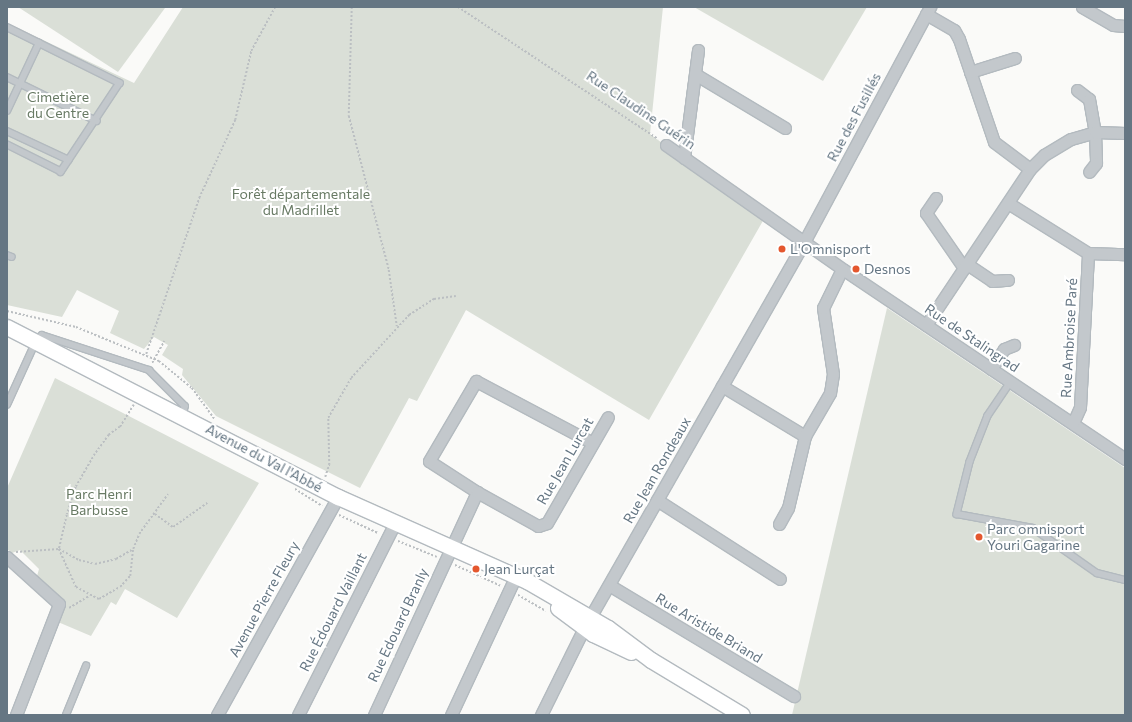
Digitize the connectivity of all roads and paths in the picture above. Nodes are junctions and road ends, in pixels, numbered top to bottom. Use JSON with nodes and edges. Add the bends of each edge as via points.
{"nodes":[{"id":1,"x":275,"y":7,"type":"edge"},
{"id":2,"x":352,"y":7,"type":"edge"},
{"id":3,"x":458,"y":7,"type":"edge"},
{"id":4,"x":1082,"y":7,"type":"edge"},
{"id":5,"x":928,"y":10,"type":"edge"},
{"id":6,"x":1125,"y":26,"type":"edge"},
{"id":7,"x":7,"y":27,"type":"edge"},
{"id":8,"x":39,"y":43,"type":"junction"},
{"id":9,"x":698,"y":50,"type":"dead end"},
{"id":10,"x":1015,"y":58,"type":"dead end"},
{"id":11,"x":970,"y":72,"type":"junction"},
{"id":12,"x":695,"y":74,"type":"junction"},
{"id":13,"x":7,"y":77,"type":"edge"},
{"id":14,"x":20,"y":83,"type":"junction"},
{"id":15,"x":1077,"y":90,"type":"dead end"},
{"id":16,"x":7,"y":110,"type":"edge"},
{"id":17,"x":97,"y":121,"type":"junction"},
{"id":18,"x":785,"y":128,"type":"dead end"},
{"id":19,"x":7,"y":131,"type":"edge"},
{"id":20,"x":1095,"y":132,"type":"junction"},
{"id":21,"x":1125,"y":133,"type":"edge"},
{"id":22,"x":7,"y":145,"type":"edge"},
{"id":23,"x":666,"y":145,"type":"joint"},
{"id":24,"x":684,"y":158,"type":"junction"},
{"id":25,"x":69,"y":160,"type":"junction"},
{"id":26,"x":1030,"y":169,"type":"junction"},
{"id":27,"x":1089,"y":172,"type":"dead end"},
{"id":28,"x":936,"y":198,"type":"dead end"},
{"id":29,"x":1008,"y":203,"type":"junction"},
{"id":30,"x":804,"y":242,"type":"junction"},
{"id":31,"x":1088,"y":253,"type":"junction"},
{"id":32,"x":1125,"y":254,"type":"edge"},
{"id":33,"x":966,"y":266,"type":"junction"},
{"id":34,"x":842,"y":269,"type":"junction"},
{"id":35,"x":1008,"y":280,"type":"dead end"},
{"id":36,"x":456,"y":296,"type":"dead end"},
{"id":37,"x":7,"y":311,"type":"edge"},
{"id":38,"x":926,"y":325,"type":"junction"},
{"id":39,"x":397,"y":326,"type":"junction"},
{"id":40,"x":7,"y":327,"type":"edge"},
{"id":41,"x":36,"y":341,"type":"junction"},
{"id":42,"x":164,"y":341,"type":"dead end"},
{"id":43,"x":1014,"y":345,"type":"dead end"},
{"id":44,"x":146,"y":354,"type":"junction"},
{"id":45,"x":154,"y":358,"type":"junction"},
{"id":46,"x":991,"y":369,"type":"junction"},
{"id":47,"x":1011,"y":382,"type":"junction"},
{"id":48,"x":722,"y":386,"type":"junction"},
{"id":49,"x":141,"y":394,"type":"junction"},
{"id":50,"x":7,"y":405,"type":"edge"},
{"id":51,"x":184,"y":416,"type":"junction"},
{"id":52,"x":608,"y":417,"type":"dead end"},
{"id":53,"x":218,"y":422,"type":"dead end"},
{"id":54,"x":1073,"y":424,"type":"junction"},
{"id":55,"x":806,"y":436,"type":"junction"},
{"id":56,"x":593,"y":443,"type":"junction"},
{"id":57,"x":1125,"y":458,"type":"edge"},
{"id":58,"x":319,"y":474,"type":"dead end"},
{"id":59,"x":325,"y":478,"type":"junction"},
{"id":60,"x":330,"y":480,"type":"dead end"},
{"id":61,"x":477,"y":492,"type":"junction"},
{"id":62,"x":168,"y":494,"type":"dead end"},
{"id":63,"x":338,"y":497,"type":"junction"},
{"id":64,"x":657,"y":500,"type":"junction"},
{"id":65,"x":207,"y":503,"type":"dead end"},
{"id":66,"x":335,"y":513,"type":"dead end"},
{"id":67,"x":155,"y":514,"type":"junction"},
{"id":68,"x":395,"y":524,"type":"junction"},
{"id":69,"x":779,"y":524,"type":"dead end"},
{"id":70,"x":383,"y":535,"type":"dead end"},
{"id":71,"x":451,"y":547,"type":"junction"},
{"id":72,"x":133,"y":548,"type":"junction"},
{"id":73,"x":59,"y":549,"type":"junction"},
{"id":74,"x":7,"y":557,"type":"edge"},
{"id":75,"x":780,"y":579,"type":"dead end"},
{"id":76,"x":1125,"y":580,"type":"edge"},
{"id":77,"x":516,"y":584,"type":"junction"},
{"id":78,"x":609,"y":585,"type":"junction"},
{"id":79,"x":89,"y":596,"type":"junction"},
{"id":80,"x":563,"y":612,"type":"junction"},
{"id":81,"x":54,"y":618,"type":"junction"},
{"id":82,"x":588,"y":622,"type":"junction"},
{"id":83,"x":86,"y":666,"type":"dead end"},
{"id":84,"x":794,"y":696,"type":"dead end"},
{"id":85,"x":16,"y":715,"type":"edge"},
{"id":86,"x":66,"y":715,"type":"edge"},
{"id":87,"x":217,"y":715,"type":"edge"},
{"id":88,"x":298,"y":715,"type":"edge"},
{"id":89,"x":374,"y":715,"type":"edge"},
{"id":90,"x":451,"y":715,"type":"edge"},
{"id":91,"x":541,"y":715,"type":"edge"},
{"id":92,"x":742,"y":715,"type":"edge"}],
"edges":[{"from":1,"to":44,"type":"path","via":[[251,51],[235,120],[199,198]]},
{"from":2,"to":39,"type":"path","via":[[349,116],[389,270]]},
{"from":3,"to":23,"type":"path","name":"Rue Claudine Guérin"},
{"from":4,"to":6,"type":"street","via":[[1112,25]]},
{"from":5,"to":11,"type":"street","via":[[954,30]]},
{"from":5,"to":30,"type":"street","name":"Rue des Fusillés"},
{"from":7,"to":8,"type":"lane"},
{"from":8,"to":14,"type":"lane"},
{"from":8,"to":17,"type":"lane","via":[[120,84]]},
{"from":9,"to":12,"type":"street"},
{"from":10,"to":11,"type":"street"},
{"from":11,"to":26,"type":"street","via":[[994,142]]},
{"from":12,"to":18,"type":"street"},
{"from":12,"to":24,"type":"street"},
{"from":13,"to":14,"type":"lane"},
{"from":14,"to":16,"type":"lane"},
{"from":14,"to":17,"type":"lane"},
{"from":15,"to":20,"type":"street","via":[[1089,99]]},
{"from":17,"to":25,"type":"lane"},
{"from":19,"to":25,"type":"lane"},
{"from":20,"to":21,"type":"street"},
{"from":20,"to":26,"type":"street","via":[[1071,139],[1044,155]]},
{"from":20,"to":27,"type":"street","via":[[1096,163]]},
{"from":22,"to":25,"type":"lane","via":[[62,172]]},
{"from":23,"to":24,"type":"street","name":"Rue Claudine Guérin"},
{"from":24,"to":30,"type":"street","name":"Rue Claudine Guérin"},
{"from":26,"to":29,"type":"street"},
{"from":28,"to":33,"type":"street","via":[[926,212]]},
{"from":29,"to":31,"type":"street"},
{"from":29,"to":33,"type":"street"},
{"from":30,"to":34,"type":"street","name":"Rue de Stalingrad"},
{"from":30,"to":48,"type":"street","name":"Rue Jean Rondeaux"},
{"from":31,"to":32,"type":"street"},
{"from":31,"to":54,"type":"street","name":"Rue Ambroise Paré","via":[[1080,407]]},
{"from":33,"to":35,"type":"street","via":[[992,281]]},
{"from":33,"to":38,"type":"street"},
{"from":34,"to":38,"type":"street","name":"Rue de Stalingrad"},
{"from":34,"to":55,"type":"street","via":[[823,308],[833,374],[830,393]]},
{"from":36,"to":39,"type":"path","via":[[434,299]]},
{"from":37,"to":44,"type":"path","via":[[76,327]]},
{"from":38,"to":46,"type":"street","name":"Rue de Stalingrad"},
{"from":39,"to":59,"type":"path","via":[[361,366],[333,407],[326,429],[330,465]]},
{"from":40,"to":41,"type":"main road","name":"Avenue du Val l'Abbé"},
{"from":41,"to":49,"type":"main road","name":"Avenue du Val l'Abbé"},
{"from":41,"to":50,"type":"lane"},
{"from":41,"to":51,"type":"lane","via":[[42,335],[69,341],[149,370],[185,406]]},
{"from":42,"to":45,"type":"path"},
{"from":43,"to":46,"type":"street","via":[[1004,349]]},
{"from":44,"to":45,"type":"path"},
{"from":45,"to":53,"type":"path","via":[[192,388]]},
{"from":46,"to":47,"type":"street","name":"Rue de Stalingrad"},
{"from":47,"to":54,"type":"street","name":"Rue de Stalingrad"},
{"from":47,"to":76,"type":"lane","via":[[988,416],[970,462],[958,514],[1033,528],[1097,572]]},
{"from":48,"to":55,"type":"street"},
{"from":48,"to":64,"type":"street","name":"Rue Jean Rondeaux"},
{"from":49,"to":51,"type":"main road","name":"Avenue du Val l'Abbé"},
{"from":49,"to":73,"type":"path","via":[[120,427],[109,435],[95,454],[76,487]]},
{"from":51,"to":63,"type":"main road","name":"Avenue du Val l'Abbé"},
{"from":52,"to":56,"type":"street","name":"Rue Jean Lurcat"},
{"from":54,"to":57,"type":"street","name":"Rue de Stalingrad"},
{"from":55,"to":69,"type":"street","via":[[788,508]]},
{"from":56,"to":61,"type":"street","name":"Rue Jean Lurcat","via":[[547,523],[538,526]]},
{"from":56,"to":61,"type":"street","name":"Rue Jean Lurcat","via":[[476,381],[429,461]]},
{"from":58,"to":59,"type":"path"},
{"from":59,"to":60,"type":"path"},
{"from":61,"to":71,"type":"street"},
{"from":62,"to":67,"type":"path"},
{"from":63,"to":68,"type":"main road","name":"Avenue du Val l'Abbé"},
{"from":63,"to":87,"type":"street","name":"Avenue Pierre Fleury"},
{"from":64,"to":75,"type":"street"},
{"from":64,"to":78,"type":"street","name":"Rue Jean Rondeaux"},
{"from":65,"to":67,"type":"path","via":[[172,527]]},
{"from":66,"to":70,"type":"path"},
{"from":67,"to":72,"type":"path"},
{"from":68,"to":71,"type":"main road","name":"Avenue du Val l'Abbé"},
{"from":68,"to":88,"type":"street","name":"Rue Édouard Vaillant"},
{"from":71,"to":77,"type":"main road","name":"Avenue du Val l'Abbé"},
{"from":71,"to":89,"type":"street","name":"Rue Edouard Branly"},
{"from":72,"to":73,"type":"path","via":[[116,559],[95,564],[79,560]]},
{"from":72,"to":79,"type":"path","via":[[130,576],[108,596],[99,599]]},
{"from":73,"to":74,"type":"path","via":[[20,550]]},
{"from":73,"to":79,"type":"path","via":[[76,587]]},
{"from":74,"to":81,"type":"street","via":[[59,604]]},
{"from":77,"to":80,"type":"main road","name":"Avenue du Val l'Abbé"},
{"from":77,"to":80,"type":"path","via":[[557,616]]},
{"from":77,"to":82,"type":"main road","name":"Avenue du Val l'Abbé","via":[[527,581]]},
{"from":77,"to":90,"type":"street"},
{"from":78,"to":82,"type":"street","name":"Rue Jean Rondeaux"},
{"from":78,"to":84,"type":"street","name":"Rue Aristide Briand"},
{"from":79,"to":81,"type":"path"},
{"from":80,"to":82,"type":"main road","name":"Avenue du Val l'Abbé"},
{"from":81,"to":85,"type":"street"},
{"from":82,"to":91,"type":"street","name":"Rue Jean Rondeaux"},
{"from":82,"to":92,"type":"main road"},
{"from":83,"to":86,"type":"lane"}]}
